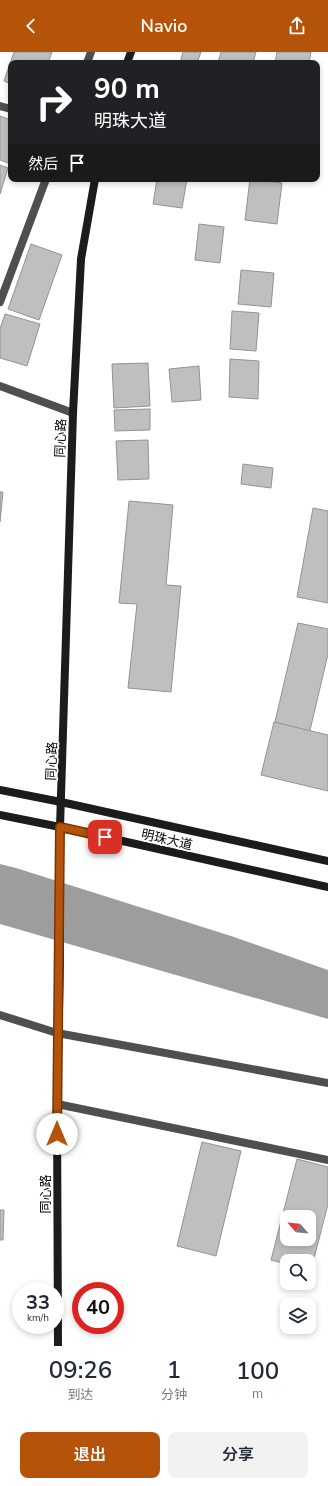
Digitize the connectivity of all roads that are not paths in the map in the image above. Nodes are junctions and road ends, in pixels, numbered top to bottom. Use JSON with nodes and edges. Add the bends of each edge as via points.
{"nodes":[{"id":1,"x":45,"y":182,"type":"edge"},
{"id":2,"x":94,"y":182,"type":"edge"},
{"id":3,"x":0,"y":302,"type":"edge"},
{"id":4,"x":0,"y":386,"type":"edge"},
{"id":5,"x":73,"y":413,"type":"junction"},
{"id":6,"x":0,"y":790,"type":"edge"},
{"id":7,"x":61,"y":802,"type":"junction"},
{"id":8,"x":0,"y":815,"type":"edge"},
{"id":9,"x":60,"y":827,"type":"junction"},
{"id":10,"x":328,"y":861,"type":"edge"},
{"id":11,"x":328,"y":887,"type":"edge"},
{"id":12,"x":0,"y":1015,"type":"edge"},
{"id":13,"x":57,"y":1034,"type":"junction"},
{"id":14,"x":328,"y":1083,"type":"edge"},
{"id":15,"x":57,"y":1104,"type":"junction"},
{"id":16,"x":328,"y":1160,"type":"edge"},
{"id":17,"x":58,"y":1346,"type":"edge"}],
"edges":[{"from":1,"to":3,"type":"street"},
{"from":2,"to":5,"type":"street","name":"同心路","via":[[81,259]]},
{"from":4,"to":5,"type":"street"},
{"from":5,"to":7,"type":"street","name":"同心路"},
{"from":6,"to":7,"type":"street","name":"明珠大道"},
{"from":7,"to":9,"type":"street","name":"同心路"},
{"from":7,"to":10,"type":"street","name":"明珠大道"},
{"from":8,"to":9,"type":"street","name":"明珠大道"},
{"from":9,"to":11,"type":"street","name":"明珠大道"},
{"from":9,"to":13,"type":"street","name":"同心路"},
{"from":12,"to":13,"type":"street"},
{"from":13,"to":14,"type":"street"},
{"from":13,"to":15,"type":"street","name":"同心路"},
{"from":15,"to":16,"type":"street"},
{"from":15,"to":17,"type":"street","name":"同心路"}]}
